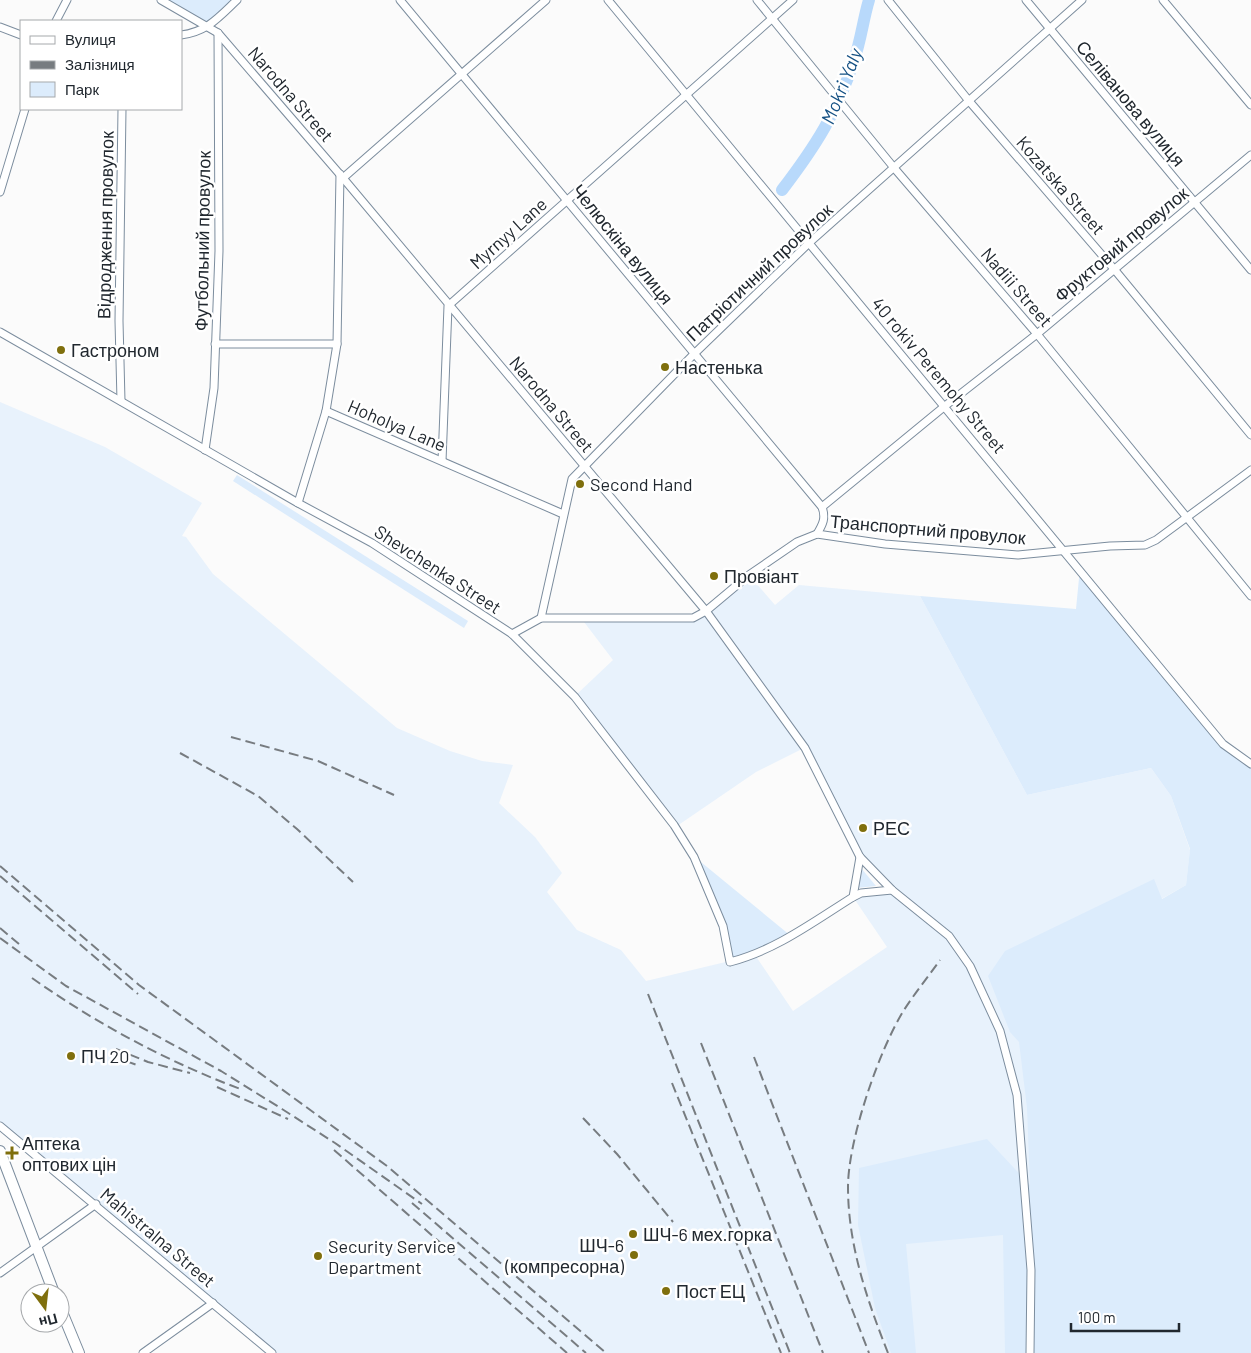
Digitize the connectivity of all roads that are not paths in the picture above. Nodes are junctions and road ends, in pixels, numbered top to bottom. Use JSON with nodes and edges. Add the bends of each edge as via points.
{"nodes":[{"id":1,"x":67,"y":0,"type":"edge"},
{"id":2,"x":161,"y":0,"type":"edge"},
{"id":3,"x":237,"y":0,"type":"edge"},
{"id":4,"x":400,"y":0,"type":"edge"},
{"id":5,"x":546,"y":0,"type":"edge"},
{"id":6,"x":608,"y":0,"type":"edge"},
{"id":7,"x":757,"y":0,"type":"edge"},
{"id":8,"x":793,"y":0,"type":"edge"},
{"id":9,"x":888,"y":0,"type":"edge"},
{"id":10,"x":1026,"y":0,"type":"edge"},
{"id":11,"x":1082,"y":0,"type":"edge"},
{"id":12,"x":1163,"y":0,"type":"edge"},
{"id":13,"x":772,"y":18,"type":"junction"},
{"id":14,"x":57,"y":20,"type":"edge"},
{"id":15,"x":0,"y":27,"type":"edge"},
{"id":16,"x":210,"y":27,"type":"junction"},
{"id":17,"x":1050,"y":29,"type":"junction"},
{"id":18,"x":218,"y":33,"type":"junction"},
{"id":19,"x":20,"y":35,"type":"edge"},
{"id":20,"x":182,"y":35,"type":"edge"},
{"id":21,"x":462,"y":74,"type":"junction"},
{"id":22,"x":687,"y":95,"type":"junction"},
{"id":23,"x":969,"y":101,"type":"junction"},
{"id":24,"x":1251,"y":105,"type":"edge"},
{"id":25,"x":25,"y":110,"type":"edge"},
{"id":26,"x":122,"y":110,"type":"edge"},
{"id":27,"x":1251,"y":155,"type":"edge"},
{"id":28,"x":895,"y":169,"type":"junction"},
{"id":29,"x":342,"y":176,"type":"junction"},
{"id":30,"x":0,"y":192,"type":"edge"},
{"id":31,"x":567,"y":199,"type":"junction"},
{"id":32,"x":1194,"y":202,"type":"junction"},
{"id":33,"x":809,"y":243,"type":"junction"},
{"id":34,"x":1114,"y":269,"type":"junction"},
{"id":35,"x":1251,"y":270,"type":"edge"},
{"id":36,"x":448,"y":306,"type":"junction"},
{"id":37,"x":0,"y":332,"type":"edge"},
{"id":38,"x":1037,"y":334,"type":"junction"},
{"id":39,"x":215,"y":344,"type":"junction"},
{"id":40,"x":337,"y":344,"type":"junction"},
{"id":41,"x":694,"y":354,"type":"junction"},
{"id":42,"x":122,"y":401,"type":"junction"},
{"id":43,"x":945,"y":406,"type":"junction"},
{"id":44,"x":326,"y":411,"type":"junction"},
{"id":45,"x":1251,"y":435,"type":"edge"},
{"id":46,"x":205,"y":450,"type":"junction"},
{"id":47,"x":442,"y":461,"type":"junction"},
{"id":48,"x":584,"y":466,"type":"junction"},
{"id":49,"x":1251,"y":470,"type":"edge"},
{"id":50,"x":298,"y":503,"type":"junction"},
{"id":51,"x":822,"y":507,"type":"junction"},
{"id":52,"x":563,"y":514,"type":"junction"},
{"id":53,"x":1185,"y":516,"type":"junction"},
{"id":54,"x":817,"y":534,"type":"junction"},
{"id":55,"x":1065,"y":551,"type":"junction"},
{"id":56,"x":1251,"y":596,"type":"edge"},
{"id":57,"x":706,"y":611,"type":"junction"},
{"id":58,"x":541,"y":618,"type":"junction"},
{"id":59,"x":512,"y":634,"type":"junction"},
{"id":60,"x":1251,"y":764,"type":"edge"},
{"id":61,"x":860,"y":857,"type":"junction"},
{"id":62,"x":892,"y":890,"type":"junction"},
{"id":63,"x":853,"y":897,"type":"junction"},
{"id":64,"x":0,"y":1126,"type":"edge"},
{"id":65,"x":0,"y":1151,"type":"edge"},
{"id":66,"x":96,"y":1204,"type":"junction"},
{"id":67,"x":37,"y":1249,"type":"junction"},
{"id":68,"x":0,"y":1273,"type":"edge"},
{"id":69,"x":50,"y":1283,"type":"edge"},
{"id":70,"x":213,"y":1303,"type":"junction"},
{"id":71,"x":70,"y":1331,"type":"edge"},
{"id":72,"x":79,"y":1353,"type":"edge"},
{"id":73,"x":143,"y":1353,"type":"edge"},
{"id":74,"x":272,"y":1353,"type":"edge"},
{"id":75,"x":1030,"y":1353,"type":"edge"}],
"edges":[{"from":1,"to":14,"type":"street"},
{"from":2,"to":16,"type":"street","name":"Narodna Street"},
{"from":3,"to":16,"type":"street"},
{"from":4,"to":21,"type":"street","name":"Челюскіна вулиця"},
{"from":5,"to":21,"type":"street"},
{"from":6,"to":22,"type":"street","name":"40 rokiv Peremohy Street"},
{"from":7,"to":13,"type":"street","name":"Nadiii Street"},
{"from":8,"to":13,"type":"street","name":"Myrnyy Lane"},
{"from":9,"to":23,"type":"street","name":"Kozatska Street"},
{"from":10,"to":17,"type":"street","name":"Селіванова вулиця"},
{"from":11,"to":17,"type":"street","name":"Патріотичний провулок"},
{"from":12,"to":24,"type":"street"},
{"from":13,"to":22,"type":"street","name":"Myrnyy Lane"},
{"from":13,"to":28,"type":"street","name":"Nadiii Street"},
{"from":15,"to":19,"type":"street"},
{"from":16,"to":18,"type":"street","name":"Narodna Street"},
{"from":16,"to":20,"type":"street"},
{"from":17,"to":23,"type":"street","name":"Патріотичний провулок"},
{"from":17,"to":32,"type":"street","name":"Селіванова вулиця"},
{"from":18,"to":29,"type":"street","name":"Narodna Street"},
{"from":18,"to":39,"type":"street","name":"Футбольний провулок","via":[[219,251]]},
{"from":21,"to":29,"type":"street"},
{"from":21,"to":31,"type":"street","name":"Челюскіна вулиця"},
{"from":22,"to":31,"type":"street","name":"Myrnyy Lane"},
{"from":22,"to":33,"type":"street","name":"40 rokiv Peremohy Street"},
{"from":23,"to":28,"type":"street","name":"Патріотичний провулок"},
{"from":23,"to":34,"type":"street","name":"Kozatska Street"},
{"from":25,"to":30,"type":"street"},
{"from":26,"to":42,"type":"street","name":"Відродження провулок","via":[[119,320]]},
{"from":27,"to":32,"type":"street","name":"Фруктовий провулок"},
{"from":28,"to":33,"type":"street","name":"Патріотичний провулок"},
{"from":28,"to":38,"type":"street","name":"Nadiii Street"},
{"from":29,"to":36,"type":"street","name":"Narodna Street"},
{"from":29,"to":40,"type":"street","name":"Hoholya Lane"},
{"from":31,"to":36,"type":"street","name":"Myrnyy Lane"},
{"from":31,"to":41,"type":"street","name":"Челюскіна вулиця"},
{"from":32,"to":34,"type":"street","name":"Фруктовий провулок"},
{"from":32,"to":35,"type":"street","name":"Селіванова вулиця"},
{"from":33,"to":41,"type":"street","name":"Патріотичний провулок"},
{"from":33,"to":43,"type":"street","name":"40 rokiv Peremohy Street"},
{"from":34,"to":38,"type":"street","name":"Фруктовий провулок"},
{"from":34,"to":45,"type":"street","name":"Kozatska Street"},
{"from":36,"to":47,"type":"street"},
{"from":36,"to":48,"type":"street","name":"Narodna Street"},
{"from":37,"to":42,"type":"street","name":"Shevchenka Street"},
{"from":38,"to":43,"type":"street","name":"Фруктовий провулок"},
{"from":38,"to":53,"type":"street","name":"Nadiii Street"},
{"from":39,"to":40,"type":"street"},
{"from":39,"to":46,"type":"street","name":"Футбольний провулок","via":[[214,388]]},
{"from":40,"to":44,"type":"street","name":"Hoholya Lane"},
{"from":41,"to":48,"type":"street","name":"Патріотичний провулок"},
{"from":41,"to":51,"type":"street","name":"Челюскіна вулиця"},
{"from":42,"to":46,"type":"street","name":"Shevchenka Street"},
{"from":43,"to":51,"type":"street","name":"Фруктовий провулок"},
{"from":43,"to":55,"type":"street","name":"40 rokiv Peremohy Street"},
{"from":44,"to":47,"type":"street","name":"Hoholya Lane"},
{"from":44,"to":50,"type":"street"},
{"from":46,"to":50,"type":"street","name":"Shevchenka Street"},
{"from":47,"to":52,"type":"street","name":"Hoholya Lane"},
{"from":48,"to":52,"type":"street","name":"Патріотичний провулок","via":[[572,479]]},
{"from":48,"to":57,"type":"street","name":"Narodna Street"},
{"from":49,"to":53,"type":"street","name":"Транспортний провулок"},
{"from":50,"to":59,"type":"street","name":"Shevchenka Street","via":[[372,543]]},
{"from":51,"to":54,"type":"street","via":[[825,514]]},
{"from":52,"to":58,"type":"street","name":"Патріотичний провулок"},
{"from":53,"to":55,"type":"street","name":"Транспортний провулок","via":[[1156,540],[1144,544]]},
{"from":53,"to":56,"type":"street","name":"Nadiii Street"},
{"from":54,"to":55,"type":"street","name":"Транспортний провулок","via":[[885,544],[1018,555]]},
{"from":54,"to":57,"type":"street","via":[[797,542],[749,575]]},
{"from":55,"to":60,"type":"street","name":"40 rokiv Peremohy Street","via":[[1223,744]]},
{"from":57,"to":58,"type":"street","via":[[693,618]]},
{"from":57,"to":61,"type":"street","name":"Narodna Street","via":[[804,748]]},
{"from":58,"to":59,"type":"street"},
{"from":59,"to":63,"type":"street","name":"Shevchenka Street","via":[[575,697],[674,825],[694,857],[723,926],[730,962],[755,955],[791,936]]},
{"from":61,"to":62,"type":"street","name":"Narodna Street"},
{"from":61,"to":63,"type":"street"},
{"from":62,"to":63,"type":"street","via":[[861,893]]},
{"from":62,"to":75,"type":"street","name":"Narodna Street","via":[[949,936],[970,966],[1000,1031],[1017,1095],[1031,1270]]},
{"from":64,"to":66,"type":"street","name":"Mahistralna Street"},
{"from":65,"to":67,"type":"main road"},
{"from":66,"to":67,"type":"street"},
{"from":66,"to":70,"type":"street","name":"Mahistralna Street"},
{"from":67,"to":68,"type":"street"},
{"from":67,"to":69,"type":"main road"},
{"from":70,"to":73,"type":"street"},
{"from":70,"to":74,"type":"street","name":"Mahistralna Street"},
{"from":71,"to":72,"type":"main road"}]}
